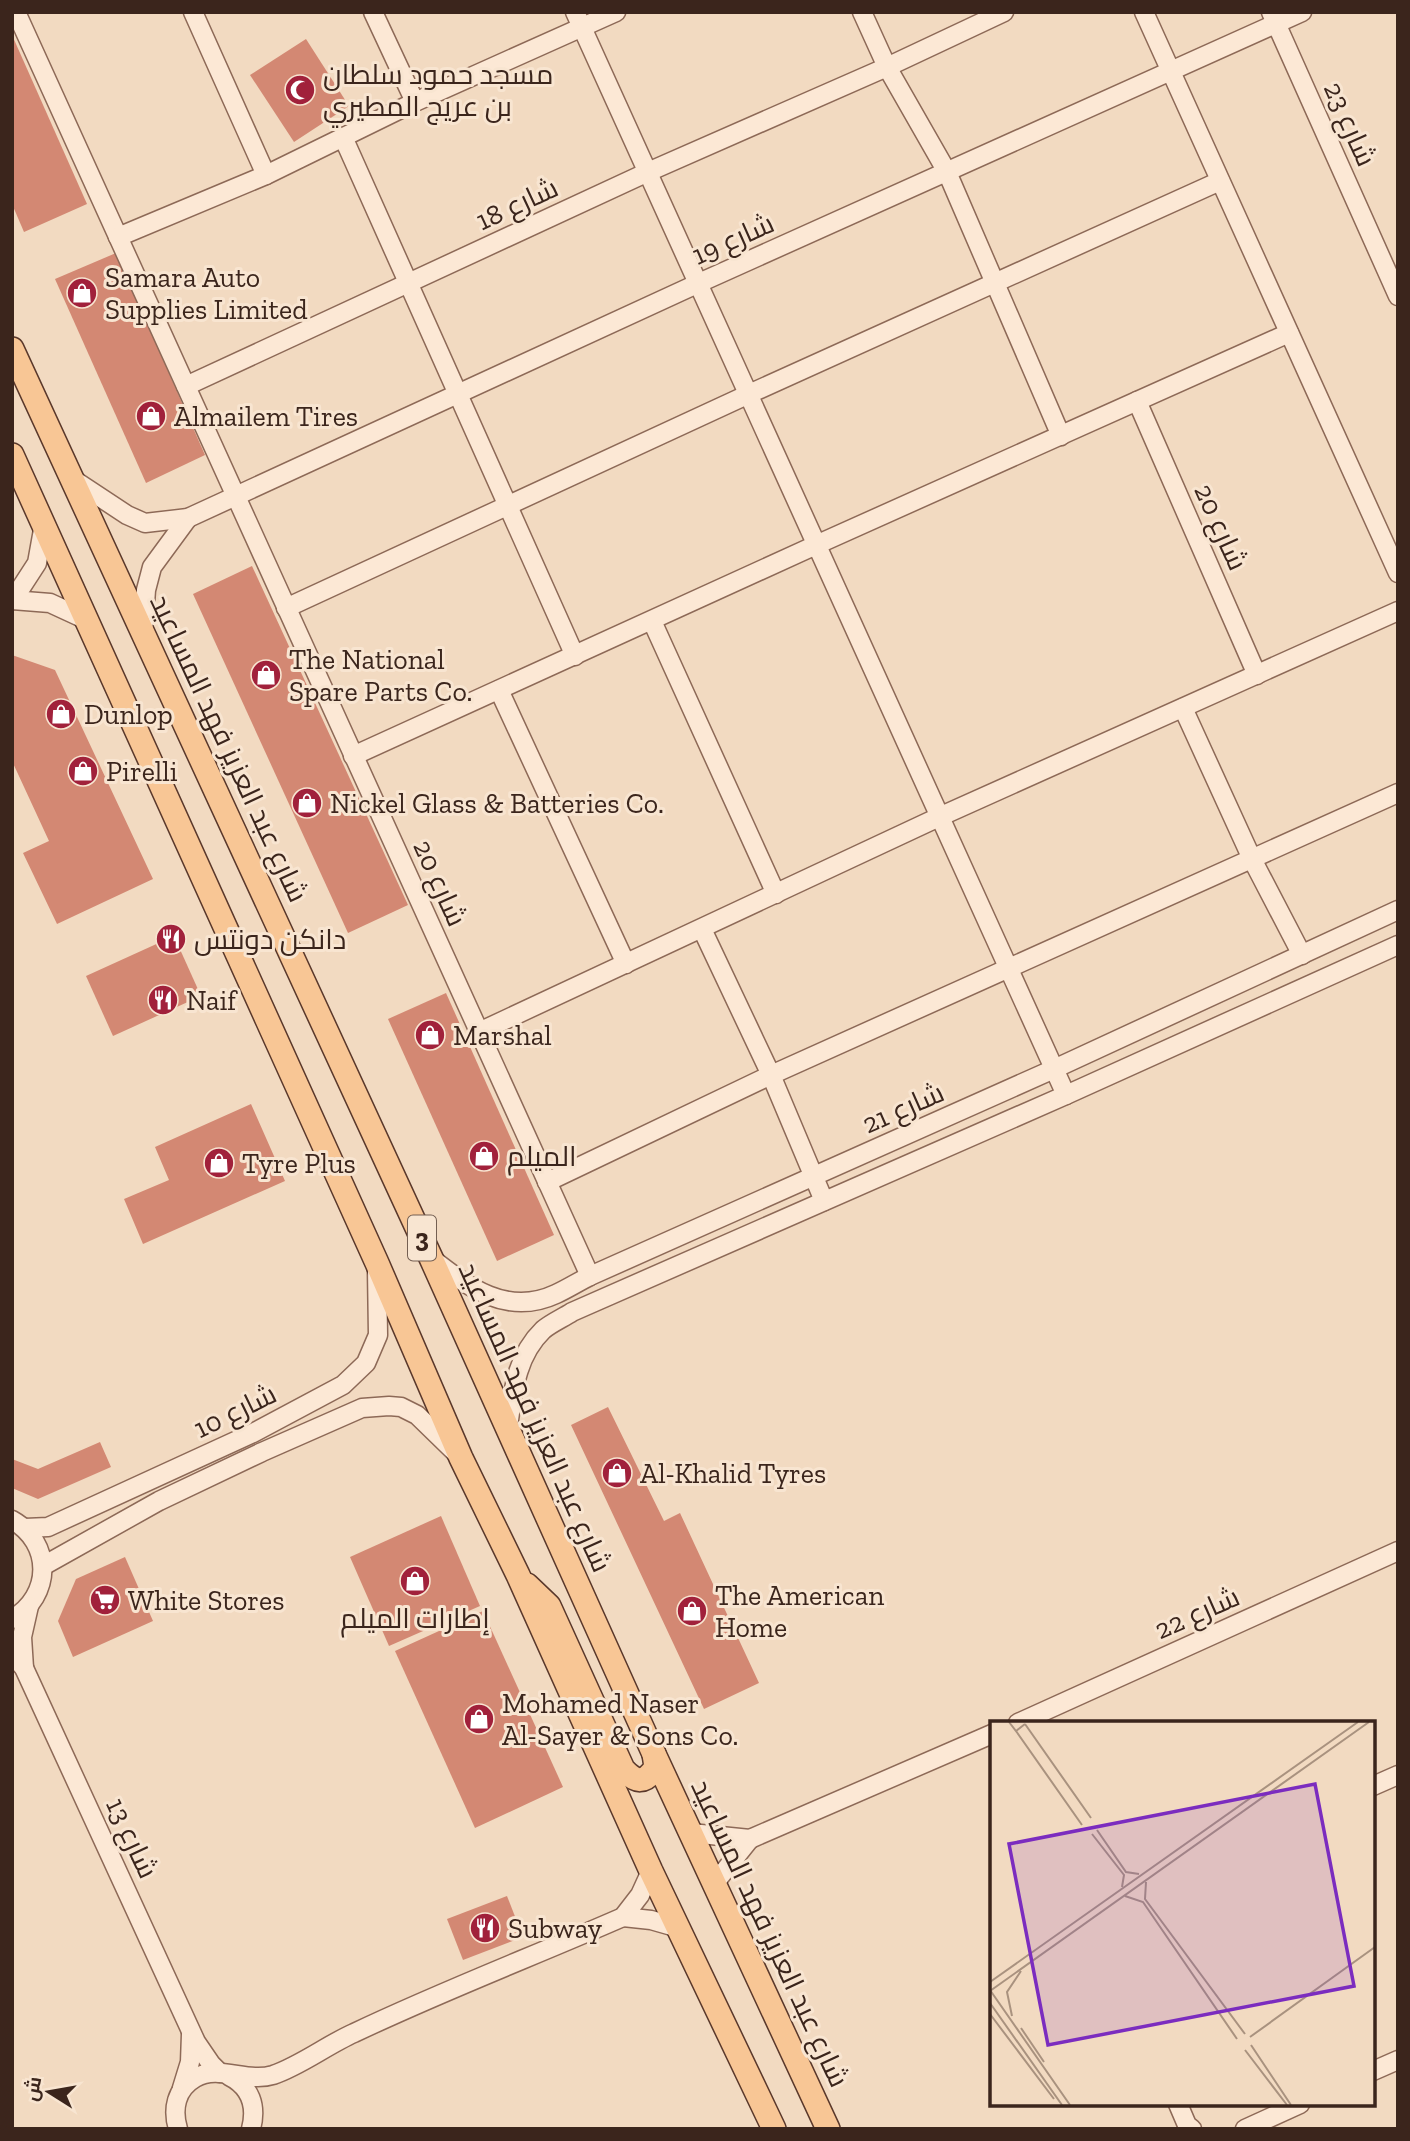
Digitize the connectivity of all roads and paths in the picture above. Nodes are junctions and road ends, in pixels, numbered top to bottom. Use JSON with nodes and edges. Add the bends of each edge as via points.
{"nodes":[{"id":1,"x":16,"y":12,"type":"edge"},
{"id":2,"x":193,"y":12,"type":"edge"},
{"id":3,"x":373,"y":12,"type":"edge"},
{"id":4,"x":616,"y":12,"type":"edge"},
{"id":5,"x":862,"y":12,"type":"edge"},
{"id":6,"x":1004,"y":12,"type":"edge"},
{"id":7,"x":1144,"y":12,"type":"edge"},
{"id":8,"x":1302,"y":12,"type":"edge"},
{"id":9,"x":1273,"y":18,"type":"edge"},
{"id":10,"x":579,"y":20,"type":"edge"},
{"id":11,"x":887,"y":67,"type":"junction"},
{"id":12,"x":1170,"y":70,"type":"junction"},
{"id":13,"x":415,"y":102,"type":"junction"},
{"id":14,"x":343,"y":138,"type":"junction"},
{"id":15,"x":648,"y":172,"type":"junction"},
{"id":16,"x":947,"y":172,"type":"junction"},
{"id":17,"x":266,"y":175,"type":"junction"},
{"id":18,"x":1220,"y":181,"type":"junction"},
{"id":19,"x":118,"y":237,"type":"junction"},
{"id":20,"x":699,"y":283,"type":"junction"},
{"id":21,"x":409,"y":284,"type":"junction"},
{"id":22,"x":995,"y":284,"type":"junction"},
{"id":23,"x":1398,"y":296,"type":"edge"},
{"id":24,"x":1289,"y":333,"type":"junction"},
{"id":25,"x":12,"y":349,"type":"edge"},
{"id":26,"x":186,"y":386,"type":"junction"},
{"id":27,"x":749,"y":394,"type":"junction"},
{"id":28,"x":458,"y":395,"type":"junction"},
{"id":29,"x":1137,"y":401,"type":"junction"},
{"id":30,"x":1061,"y":436,"type":"junction"},
{"id":31,"x":12,"y":455,"type":"edge"},
{"id":32,"x":71,"y":478,"type":"junction"},
{"id":33,"x":236,"y":496,"type":"junction"},
{"id":34,"x":508,"y":506,"type":"junction"},
{"id":35,"x":188,"y":518,"type":"junction"},
{"id":36,"x":44,"y":524,"type":"junction"},
{"id":37,"x":816,"y":544,"type":"junction"},
{"id":38,"x":1398,"y":573,"type":"edge"},
{"id":39,"x":13,"y":600,"type":"edge"},
{"id":40,"x":286,"y":608,"type":"junction"},
{"id":41,"x":1398,"y":611,"type":"edge"},
{"id":42,"x":89,"y":621,"type":"junction"},
{"id":43,"x":652,"y":621,"type":"junction"},
{"id":44,"x":143,"y":633,"type":"junction"},
{"id":45,"x":575,"y":656,"type":"junction"},
{"id":46,"x":1257,"y":675,"type":"junction"},
{"id":47,"x":499,"y":690,"type":"junction"},
{"id":48,"x":1183,"y":708,"type":"junction"},
{"id":49,"x":353,"y":756,"type":"junction"},
{"id":50,"x":1398,"y":793,"type":"edge"},
{"id":51,"x":939,"y":817,"type":"junction"},
{"id":52,"x":1252,"y":859,"type":"junction"},
{"id":53,"x":776,"y":894,"type":"junction"},
{"id":54,"x":1398,"y":910,"type":"edge"},
{"id":55,"x":702,"y":929,"type":"junction"},
{"id":56,"x":1398,"y":945,"type":"edge"},
{"id":57,"x":1302,"y":955,"type":"junction"},
{"id":58,"x":626,"y":964,"type":"junction"},
{"id":59,"x":1007,"y":969,"type":"junction"},
{"id":60,"x":479,"y":1032,"type":"junction"},
{"id":61,"x":1054,"y":1069,"type":"junction"},
{"id":62,"x":771,"y":1075,"type":"junction"},
{"id":63,"x":1066,"y":1095,"type":"junction"},
{"id":64,"x":815,"y":1176,"type":"junction"},
{"id":65,"x":547,"y":1182,"type":"junction"},
{"id":66,"x":824,"y":1201,"type":"junction"},
{"id":67,"x":430,"y":1258,"type":"junction"},
{"id":68,"x":377,"y":1264,"type":"junction"},
{"id":69,"x":590,"y":1276,"type":"junction"},
{"id":70,"x":508,"y":1427,"type":"junction"},
{"id":71,"x":461,"y":1458,"type":"junction"},
{"id":72,"x":19,"y":1524,"type":"edge"},
{"id":73,"x":1398,"y":1551,"type":"edge"},
{"id":74,"x":43,"y":1566,"type":"junction"},
{"id":75,"x":517,"y":1575,"type":"junction"},
{"id":76,"x":30,"y":1606,"type":"junction"},
{"id":77,"x":12,"y":1619,"type":"edge"},
{"id":78,"x":12,"y":1654,"type":"edge"},
{"id":79,"x":24,"y":1668,"type":"junction"},
{"id":80,"x":1022,"y":1721,"type":"edge"},
{"id":81,"x":990,"y":1735,"type":"edge"},
{"id":82,"x":654,"y":1754,"type":"junction"},
{"id":83,"x":1398,"y":1775,"type":"edge"},
{"id":84,"x":1375,"y":1785,"type":"edge"},
{"id":85,"x":691,"y":1833,"type":"junction"},
{"id":86,"x":750,"y":1839,"type":"junction"},
{"id":87,"x":651,"y":1871,"type":"junction"},
{"id":88,"x":714,"y":1884,"type":"junction"},
{"id":89,"x":623,"y":1917,"type":"junction"},
{"id":90,"x":678,"y":1928,"type":"junction"},
{"id":91,"x":191,"y":2030,"type":"junction"},
{"id":92,"x":1398,"y":2060,"type":"edge"},
{"id":93,"x":1375,"y":2070,"type":"edge"},
{"id":94,"x":225,"y":2074,"type":"junction"},
{"id":95,"x":274,"y":2075,"type":"junction"},
{"id":96,"x":178,"y":2099,"type":"junction"},
{"id":97,"x":254,"y":2106,"type":"junction"},
{"id":98,"x":1179,"y":2106,"type":"edge"},
{"id":99,"x":1296,"y":2106,"type":"edge"},
{"id":100,"x":167,"y":2129,"type":"edge"},
{"id":101,"x":178,"y":2129,"type":"edge"},
{"id":102,"x":251,"y":2129,"type":"edge"},
{"id":103,"x":774,"y":2129,"type":"edge"},
{"id":104,"x":828,"y":2129,"type":"edge"},
{"id":105,"x":1192,"y":2129,"type":"edge"},
{"id":106,"x":1245,"y":2129,"type":"edge"}],
"edges":[{"from":1,"to":19,"type":"street"},
{"from":2,"to":17,"type":"street"},
{"from":3,"to":13,"type":"street"},
{"from":4,"to":10,"type":"street"},
{"from":5,"to":11,"type":"street"},
{"from":6,"to":11,"type":"street","name":"شارع 18"},
{"from":7,"to":12,"type":"street"},
{"from":8,"to":9,"type":"street","name":"شارع 19"},
{"from":9,"to":12,"type":"street","name":"شارع 19"},
{"from":9,"to":23,"type":"street","name":"شارع 23"},
{"from":10,"to":13,"type":"street"},
{"from":10,"to":15,"type":"street"},
{"from":11,"to":15,"type":"street","name":"شارع 18"},
{"from":11,"to":16,"type":"street"},
{"from":12,"to":16,"type":"street","name":"شارع 19"},
{"from":12,"to":18,"type":"street"},
{"from":13,"to":14,"type":"street"},
{"from":14,"to":17,"type":"street"},
{"from":14,"to":21,"type":"street"},
{"from":15,"to":20,"type":"street"},
{"from":15,"to":21,"type":"street","name":"شارع 18"},
{"from":16,"to":20,"type":"street","name":"شارع 19"},
{"from":16,"to":22,"type":"street"},
{"from":17,"to":19,"type":"street"},
{"from":18,"to":22,"type":"street"},
{"from":18,"to":24,"type":"street"},
{"from":19,"to":26,"type":"street"},
{"from":20,"to":27,"type":"street"},
{"from":20,"to":28,"type":"street","name":"شارع 19"},
{"from":21,"to":26,"type":"street","name":"شارع 18"},
{"from":21,"to":28,"type":"street"},
{"from":22,"to":27,"type":"street"},
{"from":22,"to":30,"type":"street"},
{"from":24,"to":29,"type":"street"},
{"from":24,"to":38,"type":"street"},
{"from":25,"to":32,"type":"main road","name":"شارع عبد العزيز فهد المساعيد","number":"3"},
{"from":26,"to":33,"type":"street"},
{"from":27,"to":34,"type":"street"},
{"from":27,"to":37,"type":"street"},
{"from":28,"to":33,"type":"street","name":"شارع 19"},
{"from":28,"to":34,"type":"street"},
{"from":29,"to":30,"type":"street"},
{"from":29,"to":46,"type":"street","name":"شارع 20"},
{"from":30,"to":37,"type":"street"},
{"from":31,"to":36,"type":"main road","number":"3"},
{"from":32,"to":35,"type":"street","name":"شارع 19","via":[[145,523]]},
{"from":32,"to":44,"type":"main road","name":"شارع عبد العزيز فهد المساعيد","number":"3"},
{"from":33,"to":35,"type":"street","name":"شارع 19"},
{"from":33,"to":40,"type":"street","name":"شارع 20"},
{"from":34,"to":40,"type":"street"},
{"from":34,"to":45,"type":"street"},
{"from":35,"to":44,"type":"street","name":"شارع 19","via":[[152,567]]},
{"from":36,"to":39,"type":"street","via":[[37,564]]},
{"from":36,"to":42,"type":"main road","number":"3"},
{"from":37,"to":43,"type":"street"},
{"from":37,"to":51,"type":"street"},
{"from":39,"to":42,"type":"street","via":[[50,603]]},
{"from":40,"to":49,"type":"street","name":"شارع 20"},
{"from":41,"to":46,"type":"street"},
{"from":42,"to":68,"type":"main road","number":"3"},
{"from":43,"to":45,"type":"street"},
{"from":43,"to":53,"type":"street"},
{"from":44,"to":67,"type":"main road","name":"شارع عبد العزيز فهد المساعيد","number":"3"},
{"from":45,"to":47,"type":"street"},
{"from":46,"to":48,"type":"street"},
{"from":47,"to":49,"type":"street"},
{"from":47,"to":58,"type":"street"},
{"from":48,"to":51,"type":"street"},
{"from":48,"to":52,"type":"street"},
{"from":49,"to":60,"type":"street","name":"شارع 20"},
{"from":50,"to":52,"type":"street"},
{"from":51,"to":53,"type":"street"},
{"from":51,"to":59,"type":"street"},
{"from":52,"to":57,"type":"street"},
{"from":52,"to":59,"type":"street"},
{"from":53,"to":55,"type":"street"},
{"from":54,"to":57,"type":"street","name":"شارع 21"},
{"from":55,"to":58,"type":"street"},
{"from":55,"to":62,"type":"street"},
{"from":56,"to":63,"type":"street","name":"شارع 21"},
{"from":57,"to":61,"type":"street","name":"شارع 21"},
{"from":58,"to":60,"type":"street"},
{"from":59,"to":61,"type":"street"},
{"from":59,"to":62,"type":"street"},
{"from":60,"to":65,"type":"street","name":"شارع 20"},
{"from":61,"to":63,"type":"street"},
{"from":61,"to":64,"type":"street","name":"شارع 21"},
{"from":62,"to":64,"type":"street"},
{"from":62,"to":65,"type":"street"},
{"from":63,"to":66,"type":"street","name":"شارع 21"},
{"from":64,"to":66,"type":"street"},
{"from":64,"to":69,"type":"street","name":"شارع 21"},
{"from":65,"to":69,"type":"street","name":"شارع 20"},
{"from":66,"to":70,"type":"street","name":"شارع 21","via":[[545,1328],[531,1343],[515,1376]]},
{"from":67,"to":69,"type":"street","name":"شارع 21","via":[[478,1292],[521,1303],[555,1295]]},
{"from":67,"to":70,"type":"main road","name":"شارع عبد العزيز فهد المساعيد","number":"3"},
{"from":68,"to":71,"type":"main road","number":"3"},
{"from":68,"to":72,"type":"street","name":"شارع 10","via":[[378,1335],[366,1363],[343,1385],[253,1433],[48,1527]]},
{"from":70,"to":82,"type":"main road","name":"شارع عبد العزيز فهد المساعيد","number":"3"},
{"from":71,"to":74,"type":"street","name":"شارع 10","via":[[417,1415],[401,1407],[362,1409],[159,1501]]},
{"from":71,"to":75,"type":"main road","number":"3"},
{"from":72,"to":74,"type":"street","via":[[38,1545]]},
{"from":73,"to":80,"type":"street","name":"شارع 22"},
{"from":74,"to":76,"type":"street","name":"شارع 13","via":[[40,1587]]},
{"from":75,"to":82,"type":"main road","via":[[550,1606],[623,1769],[632,1778],[650,1777],[656,1767]]},
{"from":75,"to":87,"type":"main road","number":"3"},
{"from":76,"to":77,"type":"street"},
{"from":76,"to":79,"type":"street","name":"شارع 13","via":[[22,1637]]},
{"from":78,"to":79,"type":"street","name":"شارع 13"},
{"from":79,"to":91,"type":"street","name":"شارع 13"},
{"from":81,"to":86,"type":"street"},
{"from":82,"to":85,"type":"main road","name":"شارع عبد العزيز فهد المساعيد","number":"3"},
{"from":83,"to":84,"type":"street"},
{"from":85,"to":86,"type":"street"},
{"from":85,"to":88,"type":"main road","name":"شارع عبد العزيز فهد المساعيد","number":"3"},
{"from":86,"to":88,"type":"street"},
{"from":87,"to":89,"type":"street"},
{"from":87,"to":90,"type":"main road","number":"3"},
{"from":88,"to":104,"type":"main road","name":"شارع عبد العزيز فهد المساعيد","number":"3"},
{"from":89,"to":90,"type":"street"},
{"from":89,"to":95,"type":"street","via":[[353,2033]]},
{"from":90,"to":103,"type":"main road","number":"3"},
{"from":91,"to":94,"type":"street","name":"شارع 13","via":[[203,2053]]},
{"from":91,"to":96,"type":"street","name":"شارع 13","via":[[190,2062]]},
{"from":92,"to":93,"type":"street"},
{"from":94,"to":95,"type":"street"},
{"from":94,"to":96,"type":"street","via":[[197,2077],[187,2083]]},
{"from":94,"to":97,"type":"street","name":"شارع 13","via":[[245,2088]]},
{"from":95,"to":97,"type":"street"},
{"from":96,"to":100,"type":"street","name":"شارع 13"},
{"from":96,"to":101,"type":"street"},
{"from":97,"to":102,"type":"street"},
{"from":98,"to":105,"type":"street"},
{"from":99,"to":106,"type":"street"}]}
